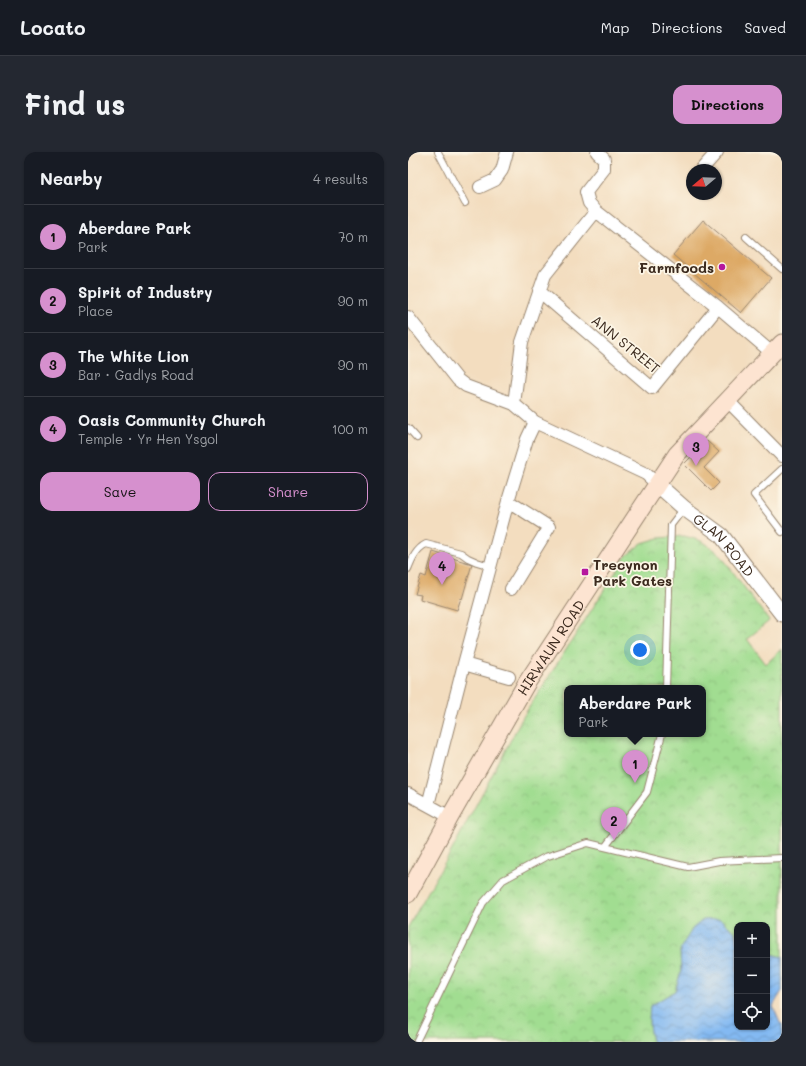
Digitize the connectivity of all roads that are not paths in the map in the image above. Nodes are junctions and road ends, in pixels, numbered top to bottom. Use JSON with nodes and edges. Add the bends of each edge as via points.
{"nodes":[{"id":1,"x":438,"y":152,"type":"edge"},
{"id":2,"x":507,"y":152,"type":"edge"},
{"id":3,"x":596,"y":152,"type":"edge"},
{"id":4,"x":718,"y":152,"type":"edge"},
{"id":5,"x":707,"y":164,"type":"edge"},
{"id":6,"x":480,"y":187,"type":"dead end"},
{"id":7,"x":465,"y":203,"type":"dead end"},
{"id":8,"x":596,"y":211,"type":"junction"},
{"id":9,"x":746,"y":237,"type":"dead end"},
{"id":10,"x":782,"y":268,"type":"edge"},
{"id":11,"x":539,"y":291,"type":"junction"},
{"id":12,"x":718,"y":307,"type":"junction"},
{"id":13,"x":409,"y":320,"type":"edge"},
{"id":14,"x":777,"y":348,"type":"edge"},
{"id":15,"x":728,"y":401,"type":"junction"},
{"id":16,"x":514,"y":404,"type":"junction"},
{"id":17,"x":535,"y":422,"type":"junction"},
{"id":18,"x":408,"y":428,"type":"edge"},
{"id":19,"x":416,"y":438,"type":"dead end"},
{"id":20,"x":782,"y":456,"type":"edge"},
{"id":21,"x":782,"y":469,"type":"edge"},
{"id":22,"x":657,"y":484,"type":"junction"},
{"id":23,"x":508,"y":501,"type":"junction"},
{"id":24,"x":684,"y":508,"type":"junction"},
{"id":25,"x":782,"y":532,"type":"edge"},
{"id":26,"x":490,"y":566,"type":"junction"},
{"id":27,"x":408,"y":569,"type":"edge"},
{"id":28,"x":511,"y":589,"type":"dead end"},
{"id":29,"x":782,"y":614,"type":"edge"},
{"id":30,"x":464,"y":664,"type":"junction"},
{"id":31,"x":508,"y":678,"type":"dead end"},
{"id":32,"x":666,"y":685,"type":"edge"},
{"id":33,"x":661,"y":737,"type":"edge"},
{"id":34,"x":408,"y":794,"type":"edge"},
{"id":35,"x":428,"y":805,"type":"junction"},
{"id":36,"x":450,"y":817,"type":"junction"},
{"id":37,"x":606,"y":847,"type":"junction"},
{"id":38,"x":782,"y":858,"type":"edge"},
{"id":39,"x":408,"y":894,"type":"edge"},
{"id":40,"x":416,"y":1042,"type":"edge"}],
"edges":[{"from":1,"to":7,"type":"lane"},
{"from":2,"to":6,"type":"street","via":[[502,170],[495,180]]},
{"from":3,"to":8,"type":"street","via":[[604,159],[604,169],[586,192],[588,203]]},
{"from":4,"to":5,"type":"street"},
{"from":8,"to":11,"type":"street","via":[[545,275]]},
{"from":8,"to":12,"type":"street"},
{"from":9,"to":10,"type":"lane"},
{"from":11,"to":12,"type":"street","name":"ANN STREET","via":[[652,388]]},
{"from":11,"to":16,"type":"street","via":[[522,342]]},
{"from":12,"to":14,"type":"street"},
{"from":13,"to":16,"type":"street","via":[[458,380],[466,386]]},
{"from":14,"to":15,"type":"main road","name":"HIRWAUN ROAD"},
{"from":15,"to":20,"type":"street"},
{"from":15,"to":22,"type":"main road","name":"HIRWAUN ROAD","via":[[677,454]]},
{"from":16,"to":17,"type":"street"},
{"from":17,"to":22,"type":"street","via":[[646,474]]},
{"from":17,"to":23,"type":"street","via":[[527,439]]},
{"from":18,"to":19,"type":"lane"},
{"from":21,"to":25,"type":"lane","via":[[754,496]]},
{"from":22,"to":24,"type":"street","name":"GLAN ROAD"},
{"from":22,"to":36,"type":"main road","name":"HIRWAUN ROAD","via":[[526,684]]},
{"from":23,"to":26,"type":"street"},
{"from":23,"to":28,"type":"street","via":[[549,527]]},
{"from":24,"to":29,"type":"street","name":"GLAN ROAD","via":[[721,535]]},
{"from":24,"to":32,"type":"lane","via":[[671,526]]},
{"from":26,"to":27,"type":"lane","via":[[461,553],[426,544],[413,556]]},
{"from":26,"to":30,"type":"street"},
{"from":30,"to":31,"type":"street"},
{"from":30,"to":35,"type":"street"},
{"from":33,"to":37,"type":"lane","via":[[647,792]]},
{"from":34,"to":35,"type":"street"},
{"from":35,"to":36,"type":"street"},
{"from":36,"to":39,"type":"main road","name":"HIRWAUN ROAD"},
{"from":37,"to":38,"type":"lane","via":[[688,867],[719,861]]},
{"from":37,"to":40,"type":"lane","via":[[588,843],[566,850],[545,857],[504,880],[483,903]]}]}
